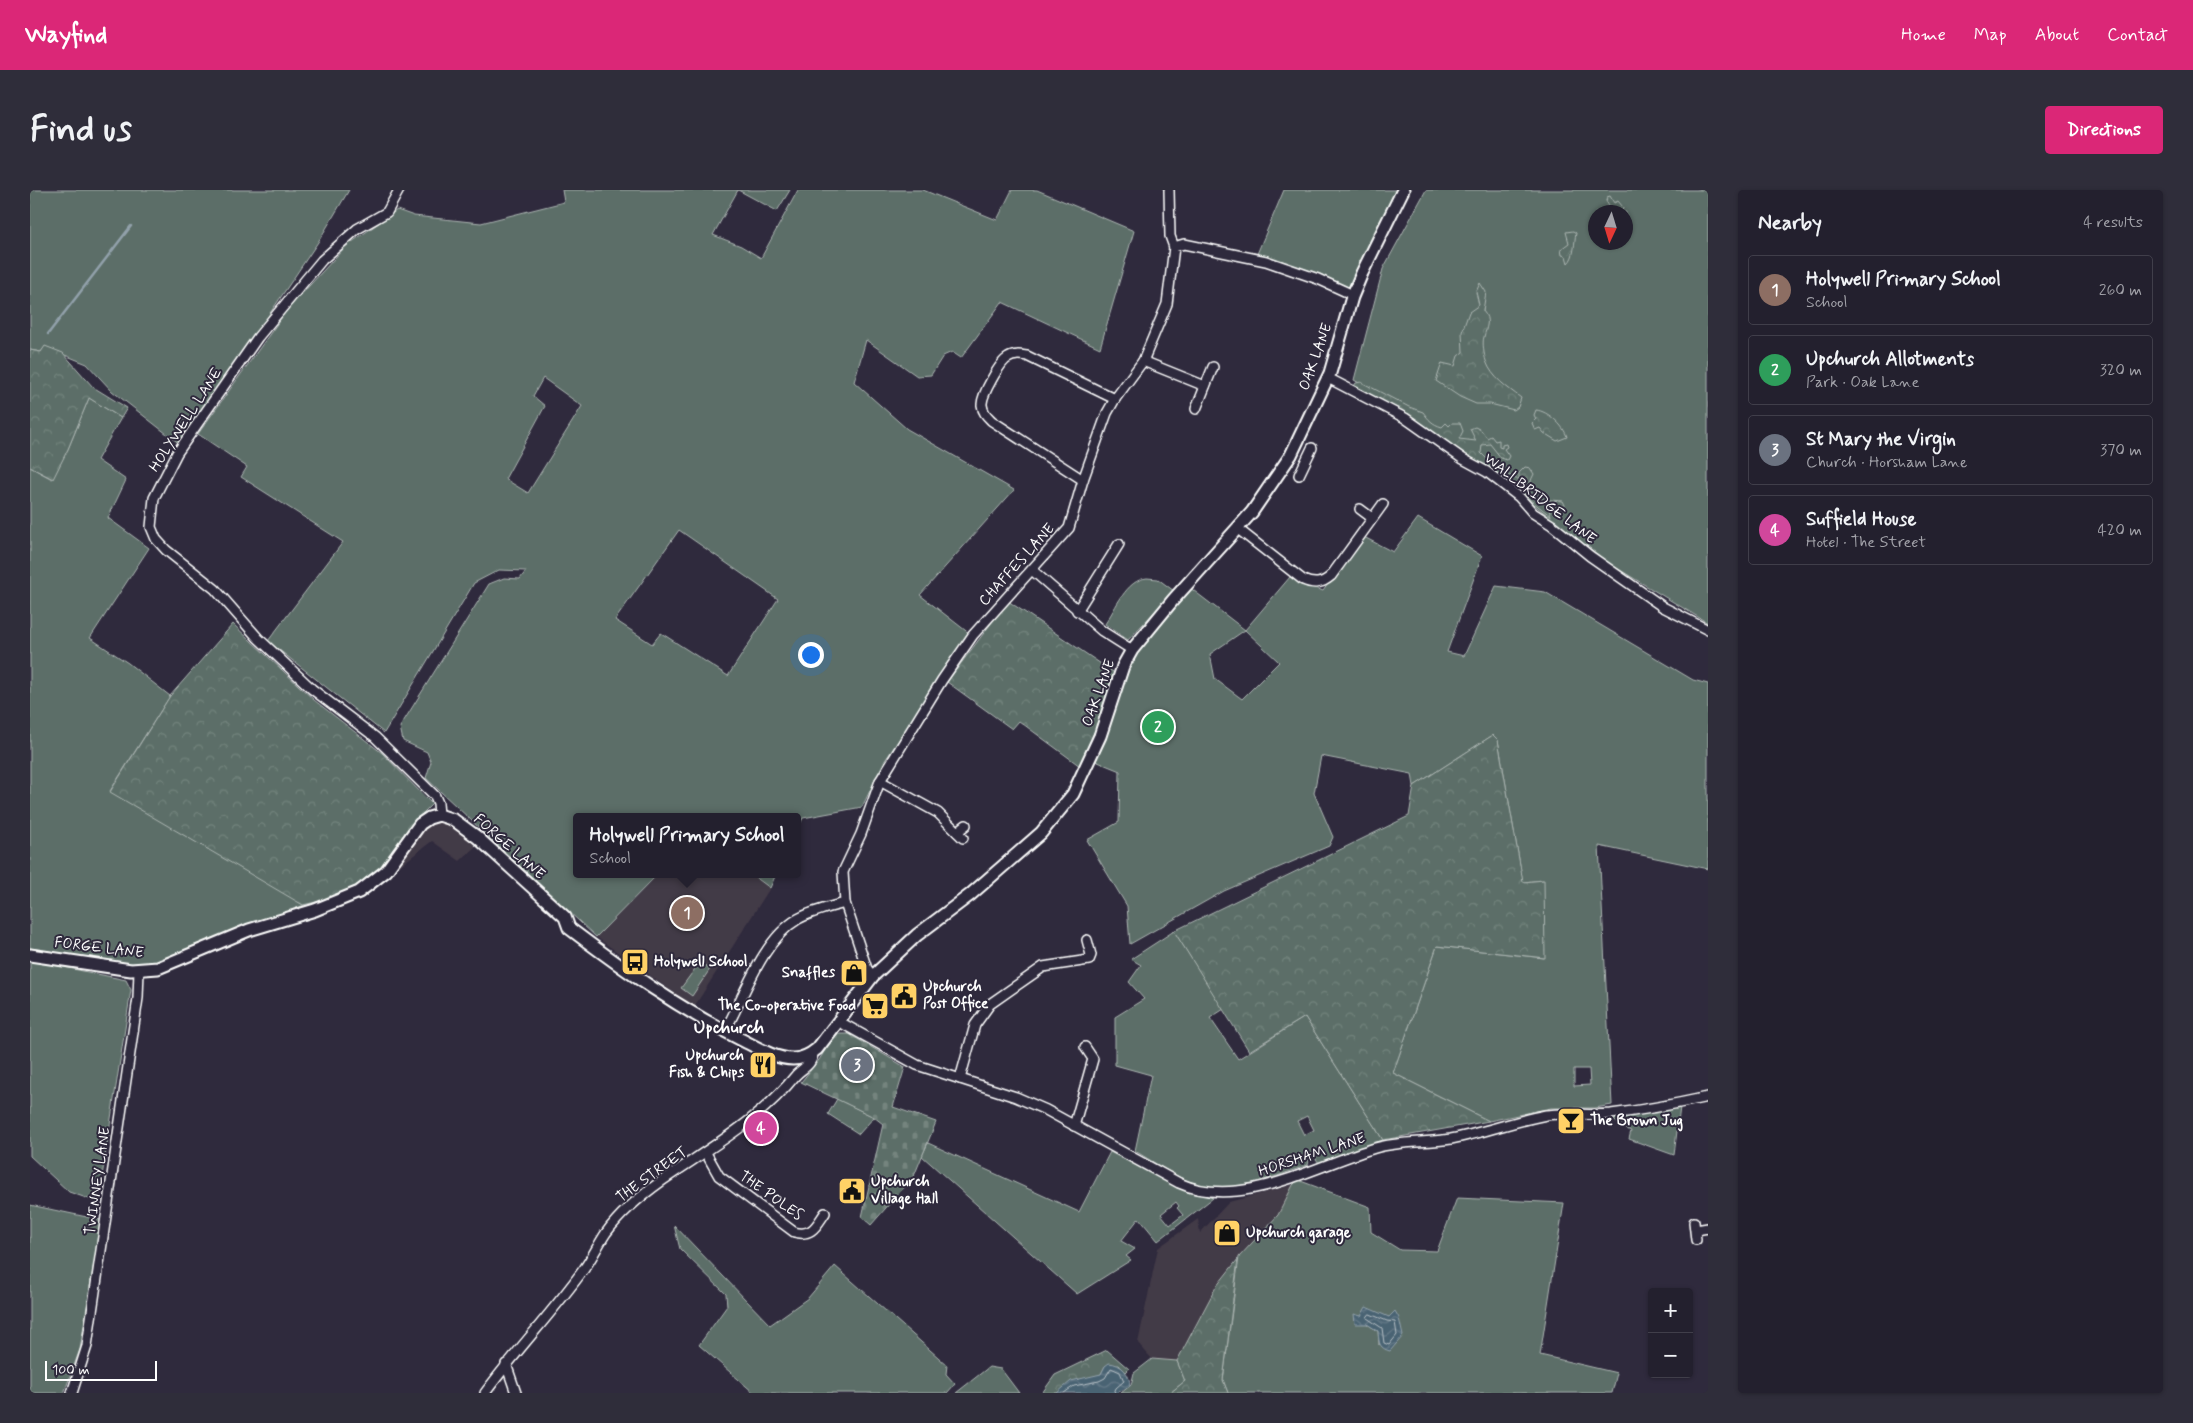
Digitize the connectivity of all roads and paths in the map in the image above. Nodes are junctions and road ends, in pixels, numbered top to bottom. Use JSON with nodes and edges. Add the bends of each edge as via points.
{"nodes":[{"id":1,"x":399,"y":190,"type":"edge"},
{"id":2,"x":1169,"y":190,"type":"edge"},
{"id":3,"x":1403,"y":190,"type":"edge"},
{"id":4,"x":1174,"y":247,"type":"junction"},
{"id":5,"x":1353,"y":295,"type":"junction"},
{"id":6,"x":1143,"y":360,"type":"junction"},
{"id":7,"x":1213,"y":367,"type":"dead end"},
{"id":8,"x":1328,"y":378,"type":"junction"},
{"id":9,"x":1205,"y":386,"type":"junction"},
{"id":10,"x":1115,"y":399,"type":"junction"},
{"id":11,"x":1196,"y":409,"type":"dead end"},
{"id":12,"x":1312,"y":448,"type":"dead end"},
{"id":13,"x":1290,"y":455,"type":"junction"},
{"id":14,"x":1306,"y":462,"type":"junction"},
{"id":15,"x":1299,"y":475,"type":"dead end"},
{"id":16,"x":1083,"y":480,"type":"junction"},
{"id":17,"x":1383,"y":504,"type":"dead end"},
{"id":18,"x":1360,"y":509,"type":"dead end"},
{"id":19,"x":1372,"y":518,"type":"junction"},
{"id":20,"x":1238,"y":529,"type":"junction"},
{"id":21,"x":1119,"y":544,"type":"dead end"},
{"id":22,"x":1032,"y":570,"type":"junction"},
{"id":23,"x":1077,"y":611,"type":"junction"},
{"id":24,"x":1708,"y":630,"type":"edge"},
{"id":25,"x":1132,"y":650,"type":"junction"},
{"id":26,"x":880,"y":781,"type":"junction"},
{"id":27,"x":439,"y":816,"type":"junction"},
{"id":28,"x":966,"y":825,"type":"dead end"},
{"id":29,"x":845,"y":903,"type":"junction"},
{"id":30,"x":1087,"y":940,"type":"dead end"},
{"id":31,"x":30,"y":954,"type":"edge"},
{"id":32,"x":139,"y":971,"type":"junction"},
{"id":33,"x":873,"y":976,"type":"junction"},
{"id":34,"x":838,"y":1022,"type":"junction"},
{"id":35,"x":725,"y":1031,"type":"junction"},
{"id":36,"x":1085,"y":1047,"type":"dead end"},
{"id":37,"x":813,"y":1052,"type":"junction"},
{"id":38,"x":791,"y":1059,"type":"junction"},
{"id":39,"x":798,"y":1073,"type":"junction"},
{"id":40,"x":960,"y":1079,"type":"junction"},
{"id":41,"x":1708,"y":1097,"type":"edge"},
{"id":42,"x":1074,"y":1126,"type":"junction"},
{"id":43,"x":706,"y":1153,"type":"junction"},
{"id":44,"x":825,"y":1213,"type":"dead end"},
{"id":45,"x":1708,"y":1228,"type":"edge"},
{"id":46,"x":1696,"y":1240,"type":"dead end"},
{"id":47,"x":506,"y":1364,"type":"junction"},
{"id":48,"x":72,"y":1393,"type":"edge"},
{"id":49,"x":485,"y":1393,"type":"edge"},
{"id":50,"x":516,"y":1393,"type":"edge"}],
"edges":[{"from":1,"to":27,"type":"street","name":"HOLYWELL LANE","via":[[387,212],[357,229],[322,260],[258,337],[177,453],[154,498],[150,514],[156,539],[166,550],[215,589],[258,638],[305,682],[375,737],[435,796]]},
{"from":2,"to":4,"type":"street","name":"CHAFFES LANE","via":[[1170,236]]},
{"from":3,"to":5,"type":"street","name":"OAK LANE"},
{"from":4,"to":5,"type":"street","via":[[1184,244],[1266,261]]},
{"from":4,"to":6,"type":"street","name":"CHAFFES LANE","via":[[1167,304]]},
{"from":5,"to":8,"type":"street","name":"OAK LANE"},
{"from":6,"to":9,"type":"street"},
{"from":6,"to":10,"type":"street","name":"CHAFFES LANE"},
{"from":7,"to":9,"type":"street"},
{"from":8,"to":13,"type":"street","name":"OAK LANE"},
{"from":8,"to":24,"type":"street","name":"WALLBRIDGE LANE","via":[[1405,418],[1487,472],[1519,497],[1533,513],[1590,556],[1663,607]]},
{"from":9,"to":11,"type":"street"},
{"from":10,"to":16,"type":"street","name":"CHAFFES LANE"},
{"from":10,"to":16,"type":"street","via":[[1027,356],[1018,355],[1005,360],[984,395],[984,414],[992,421]]},
{"from":12,"to":14,"type":"street"},
{"from":13,"to":14,"type":"street"},
{"from":13,"to":20,"type":"street","name":"OAK LANE","via":[[1264,497]]},
{"from":14,"to":15,"type":"street"},
{"from":16,"to":22,"type":"street","name":"CHAFFES LANE","via":[[1069,528]]},
{"from":17,"to":19,"type":"street"},
{"from":18,"to":19,"type":"street"},
{"from":19,"to":20,"type":"street","via":[[1332,576],[1317,583],[1303,580]]},
{"from":20,"to":25,"type":"street","name":"OAK LANE"},
{"from":21,"to":23,"type":"street"},
{"from":22,"to":23,"type":"street"},
{"from":22,"to":26,"type":"street","name":"CHAFFES LANE","via":[[973,635]]},
{"from":23,"to":25,"type":"street"},
{"from":25,"to":33,"type":"street","name":"OAK LANE","via":[[1123,666],[1090,759],[1063,808],[1041,833],[970,895],[917,935]]},
{"from":26,"to":28,"type":"street","via":[[938,813],[960,835]]},
{"from":26,"to":29,"type":"street","name":"CHAFFES LANE","via":[[861,834],[842,872]]},
{"from":27,"to":32,"type":"street","name":"FORGE LANE","via":[[420,824],[386,871],[351,896],[248,930],[158,968]]},
{"from":27,"to":35,"type":"street","name":"FORGE LANE","via":[[454,820],[476,837],[565,917],[569,928],[580,937],[680,1007]]},
{"from":29,"to":33,"type":"street","name":"CHAFFES LANE","via":[[867,969]]},
{"from":29,"to":35,"type":"street","via":[[804,916],[779,933],[765,953]]},
{"from":30,"to":40,"type":"street","via":[[1089,960],[1043,967],[986,1009],[974,1028]]},
{"from":31,"to":32,"type":"street","name":"FORGE LANE"},
{"from":32,"to":48,"type":"street","name":"TWINNEY LANE","via":[[138,998],[88,1346]]},
{"from":33,"to":34,"type":"street","name":"OAK LANE"},
{"from":34,"to":37,"type":"street","name":"OAK LANE"},
{"from":34,"to":40,"type":"street","name":"HORSHAM LANE","via":[[914,1064]]},
{"from":35,"to":38,"type":"street","name":"FORGE LANE"},
{"from":36,"to":42,"type":"street","via":[[1093,1059]]},
{"from":37,"to":38,"type":"street","name":"OAK LANE"},
{"from":37,"to":39,"type":"street","name":"THE STREET","via":[[809,1063]]},
{"from":38,"to":39,"type":"street"},
{"from":39,"to":43,"type":"street","name":"THE STREET","via":[[758,1116]]},
{"from":40,"to":42,"type":"street","name":"HORSHAM LANE","via":[[1030,1102]]},
{"from":41,"to":42,"type":"street","name":"HORSHAM LANE","via":[[1610,1114],[1548,1115],[1451,1139],[1378,1148],[1278,1182],[1227,1192],[1181,1184]]},
{"from":43,"to":44,"type":"street","name":"THE POLES","via":[[719,1176],[794,1232],[810,1232]]},
{"from":43,"to":47,"type":"street","name":"THE STREET","via":[[662,1180],[625,1209],[584,1269]]},
{"from":45,"to":46,"type":"street","via":[[1695,1226]]},
{"from":47,"to":49,"type":"street","name":"THE STREET"},
{"from":47,"to":50,"type":"street"}]}
